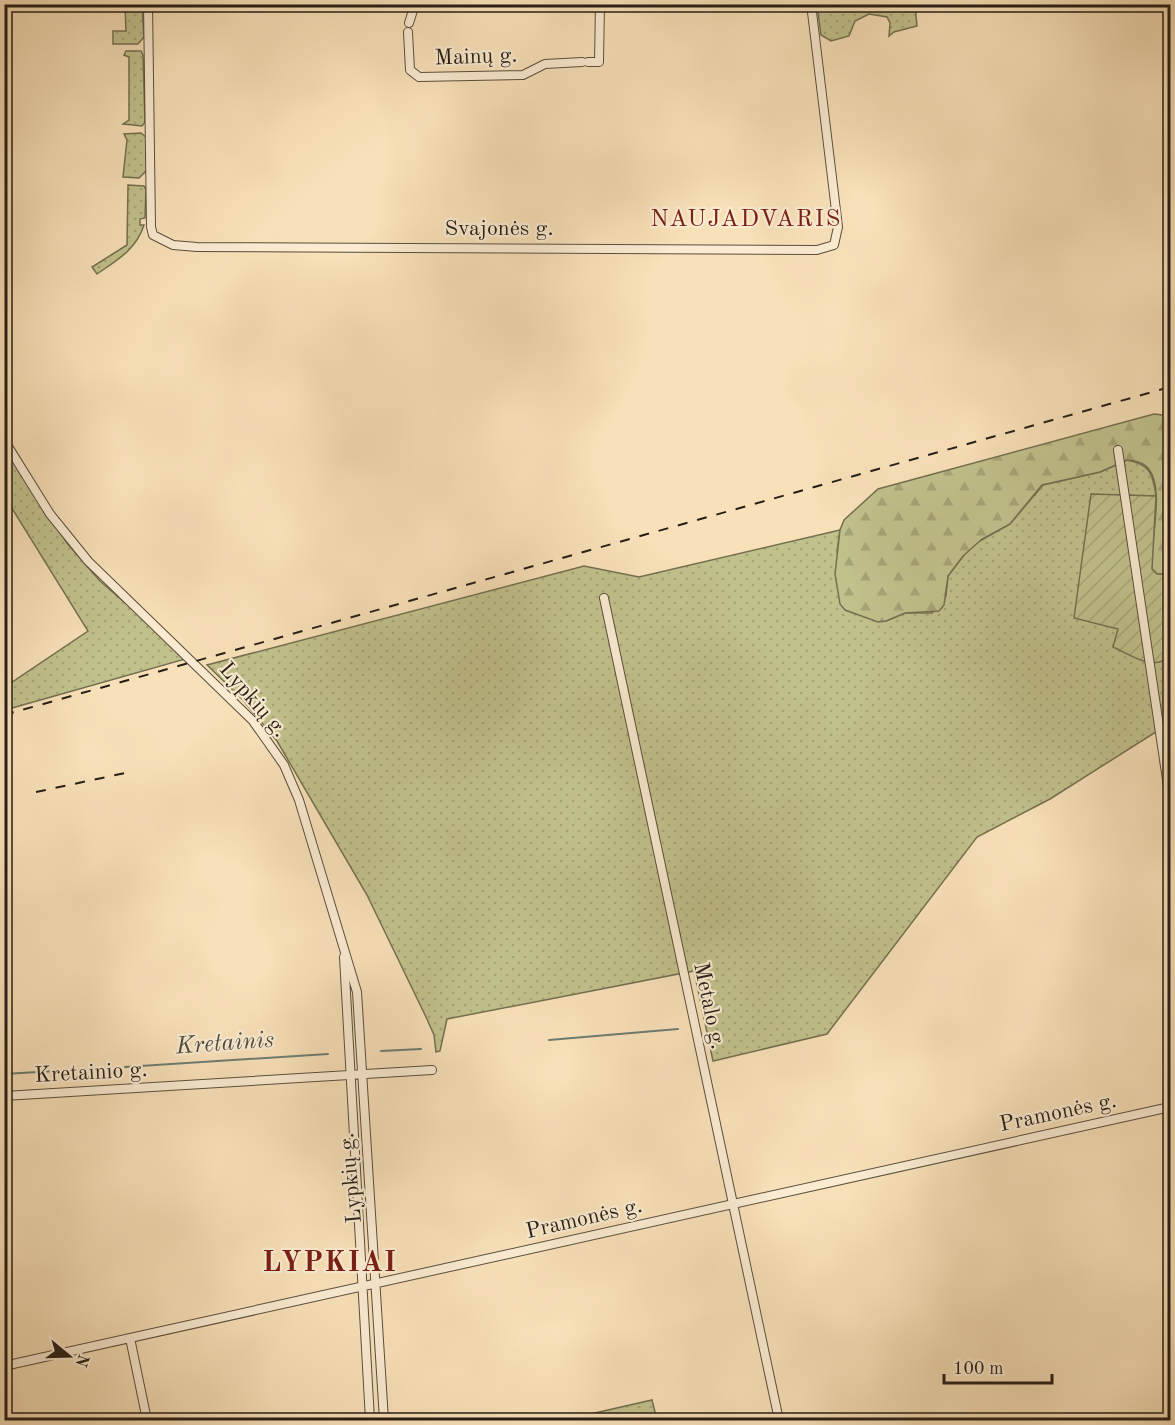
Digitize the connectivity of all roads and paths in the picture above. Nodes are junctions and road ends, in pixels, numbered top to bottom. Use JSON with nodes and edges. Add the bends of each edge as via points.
{"nodes":[{"id":1,"x":148,"y":4,"type":"edge"},
{"id":2,"x":414,"y":4,"type":"edge"},
{"id":3,"x":600,"y":4,"type":"edge"},
{"id":4,"x":811,"y":4,"type":"edge"},
{"id":5,"x":4,"y":440,"type":"edge"},
{"id":6,"x":1118,"y":450,"type":"dead end"},
{"id":7,"x":604,"y":598,"type":"dead end"},
{"id":8,"x":1170,"y":801,"type":"edge"},
{"id":9,"x":341,"y":935,"type":"junction"},
{"id":10,"x":432,"y":1070,"type":"dead end"},
{"id":11,"x":350,"y":1075,"type":"junction"},
{"id":12,"x":362,"y":1075,"type":"junction"},
{"id":13,"x":4,"y":1096,"type":"edge"},
{"id":14,"x":1170,"y":1107,"type":"edge"},
{"id":15,"x":733,"y":1204,"type":"junction"},
{"id":16,"x":377,"y":1283,"type":"junction"},
{"id":17,"x":362,"y":1286,"type":"junction"},
{"id":18,"x":130,"y":1338,"type":"junction"},
{"id":19,"x":4,"y":1366,"type":"edge"},
{"id":20,"x":147,"y":1420,"type":"edge"},
{"id":21,"x":370,"y":1420,"type":"edge"},
{"id":22,"x":384,"y":1420,"type":"edge"},
{"id":23,"x":779,"y":1420,"type":"edge"}],
"edges":[{"from":1,"to":4,"type":"street","name":"Svajonės g.","via":[[151,227],[153,235],[165,242],[196,247],[817,250],[834,245],[838,227]]},
{"from":2,"to":3,"type":"street","name":"Mainų g.","via":[[409,28],[410,70],[418,77],[523,75],[545,64],[599,62]]},
{"from":5,"to":9,"type":"street","name":"Lypkių g.","via":[[50,514],[83,555],[254,721],[284,765],[304,814]]},
{"from":6,"to":8,"type":"street"},
{"from":7,"to":15,"type":"street","name":"Metalo g."},
{"from":9,"to":11,"type":"street","name":"Lypkių g."},
{"from":9,"to":12,"type":"street","name":"Lypkių g.","via":[[357,992]]},
{"from":10,"to":12,"type":"street","name":"Kretainio g."},
{"from":11,"to":12,"type":"street","name":"Kretainio g."},
{"from":11,"to":13,"type":"street","name":"Kretainio g."},
{"from":11,"to":17,"type":"street","name":"Lypkių g."},
{"from":12,"to":16,"type":"street","name":"Lypkių g."},
{"from":14,"to":15,"type":"street","name":"Pramonės g."},
{"from":15,"to":16,"type":"street","name":"Pramonės g."},
{"from":15,"to":23,"type":"street","name":"Metalo g."},
{"from":16,"to":17,"type":"street","name":"Pramonės g."},
{"from":16,"to":22,"type":"street","name":"Lypkių g."},
{"from":17,"to":18,"type":"street","name":"Pramonės g."},
{"from":17,"to":21,"type":"street","name":"Lypkių g."},
{"from":18,"to":19,"type":"street","name":"Pramonės g."},
{"from":18,"to":20,"type":"street"}]}
